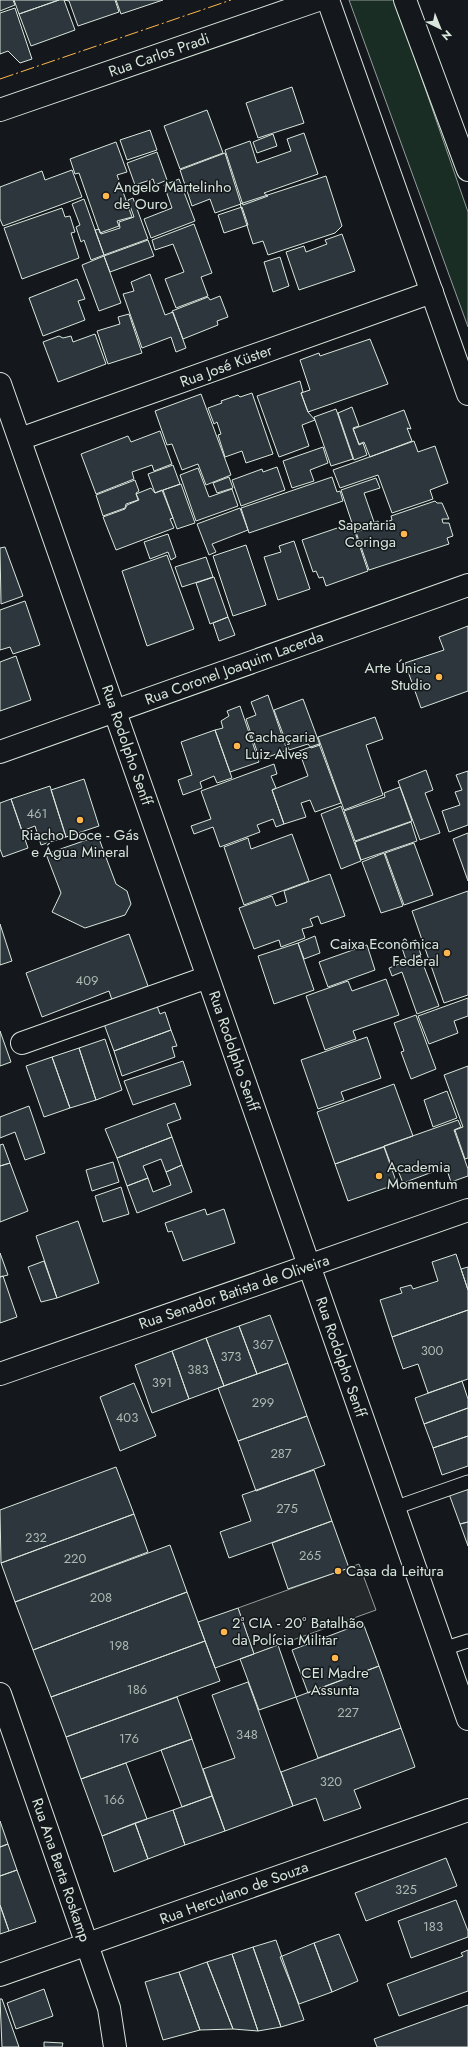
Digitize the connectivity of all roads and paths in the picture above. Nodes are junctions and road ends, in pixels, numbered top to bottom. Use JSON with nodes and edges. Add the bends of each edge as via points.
{"nodes":[{"id":1,"x":318,"y":0,"type":"edge"},
{"id":2,"x":328,"y":0,"type":"edge"},
{"id":3,"x":405,"y":0,"type":"edge"},
{"id":4,"x":0,"y":110,"type":"edge"},
{"id":5,"x":468,"y":170,"type":"edge"},
{"id":6,"x":432,"y":292,"type":"junction"},
{"id":7,"x":0,"y":384,"type":"edge"},
{"id":8,"x":468,"y":394,"type":"edge"},
{"id":9,"x":20,"y":439,"type":"junction"},
{"id":10,"x":468,"y":585,"type":"edge"},
{"id":11,"x":115,"y":710,"type":"junction"},
{"id":12,"x":0,"y":752,"type":"edge"},
{"id":13,"x":208,"y":977,"type":"junction"},
{"id":14,"x":22,"y":1043,"type":"dead end"},
{"id":15,"x":468,"y":1210,"type":"edge"},
{"id":16,"x":309,"y":1266,"type":"junction"},
{"id":17,"x":0,"y":1374,"type":"edge"},
{"id":18,"x":468,"y":1482,"type":"edge"},
{"id":19,"x":394,"y":1508,"type":"junction"},
{"id":20,"x":468,"y":1641,"type":"edge"},
{"id":21,"x":443,"y":1649,"type":"junction"},
{"id":22,"x":0,"y":1694,"type":"edge"},
{"id":23,"x":468,"y":1719,"type":"edge"},
{"id":24,"x":468,"y":1810,"type":"edge"},
{"id":25,"x":88,"y":1945,"type":"junction"},
{"id":26,"x":0,"y":1975,"type":"edge"},
{"id":27,"x":115,"y":2047,"type":"edge"}],
"edges":[{"from":1,"to":4,"type":"street","name":"Rua Carlos Pradi"},
{"from":2,"to":6,"type":"street"},
{"from":3,"to":5,"type":"street"},
{"from":6,"to":8,"type":"street"},
{"from":6,"to":9,"type":"street","name":"Rua José Küster"},
{"from":7,"to":9,"type":"street","name":"Rua Rodolpho Senff"},
{"from":9,"to":11,"type":"street","name":"Rua Rodolpho Senff"},
{"from":10,"to":11,"type":"street","name":"Rua Coronel Joaquim Lacerda"},
{"from":11,"to":12,"type":"street","name":"Rua Coronel Joaquim Lacerda"},
{"from":11,"to":13,"type":"street","name":"Rua Rodolpho Senff"},
{"from":13,"to":14,"type":"street"},
{"from":13,"to":16,"type":"street","name":"Rua Rodolpho Senff"},
{"from":15,"to":16,"type":"street","name":"Rua Senador Batista de Oliveira"},
{"from":16,"to":17,"type":"street","name":"Rua Senador Batista de Oliveira"},
{"from":16,"to":19,"type":"street","name":"Rua Rodolpho Senff"},
{"from":18,"to":19,"type":"lane"},
{"from":19,"to":21,"type":"street","name":"Rua Rodolpho Senff"},
{"from":20,"to":21,"type":"lane"},
{"from":21,"to":23,"type":"street","name":"Rua Rodolpho Senff"},
{"from":22,"to":25,"type":"street","name":"Rua Ana Berta Roskamp"},
{"from":24,"to":25,"type":"street","name":"Rua Herculano de Souza"},
{"from":25,"to":26,"type":"street","name":"Rua Herculano de Souza"},
{"from":25,"to":27,"type":"street","name":"Rua Ana Berta Roskamp","via":[[109,2008]]}]}
